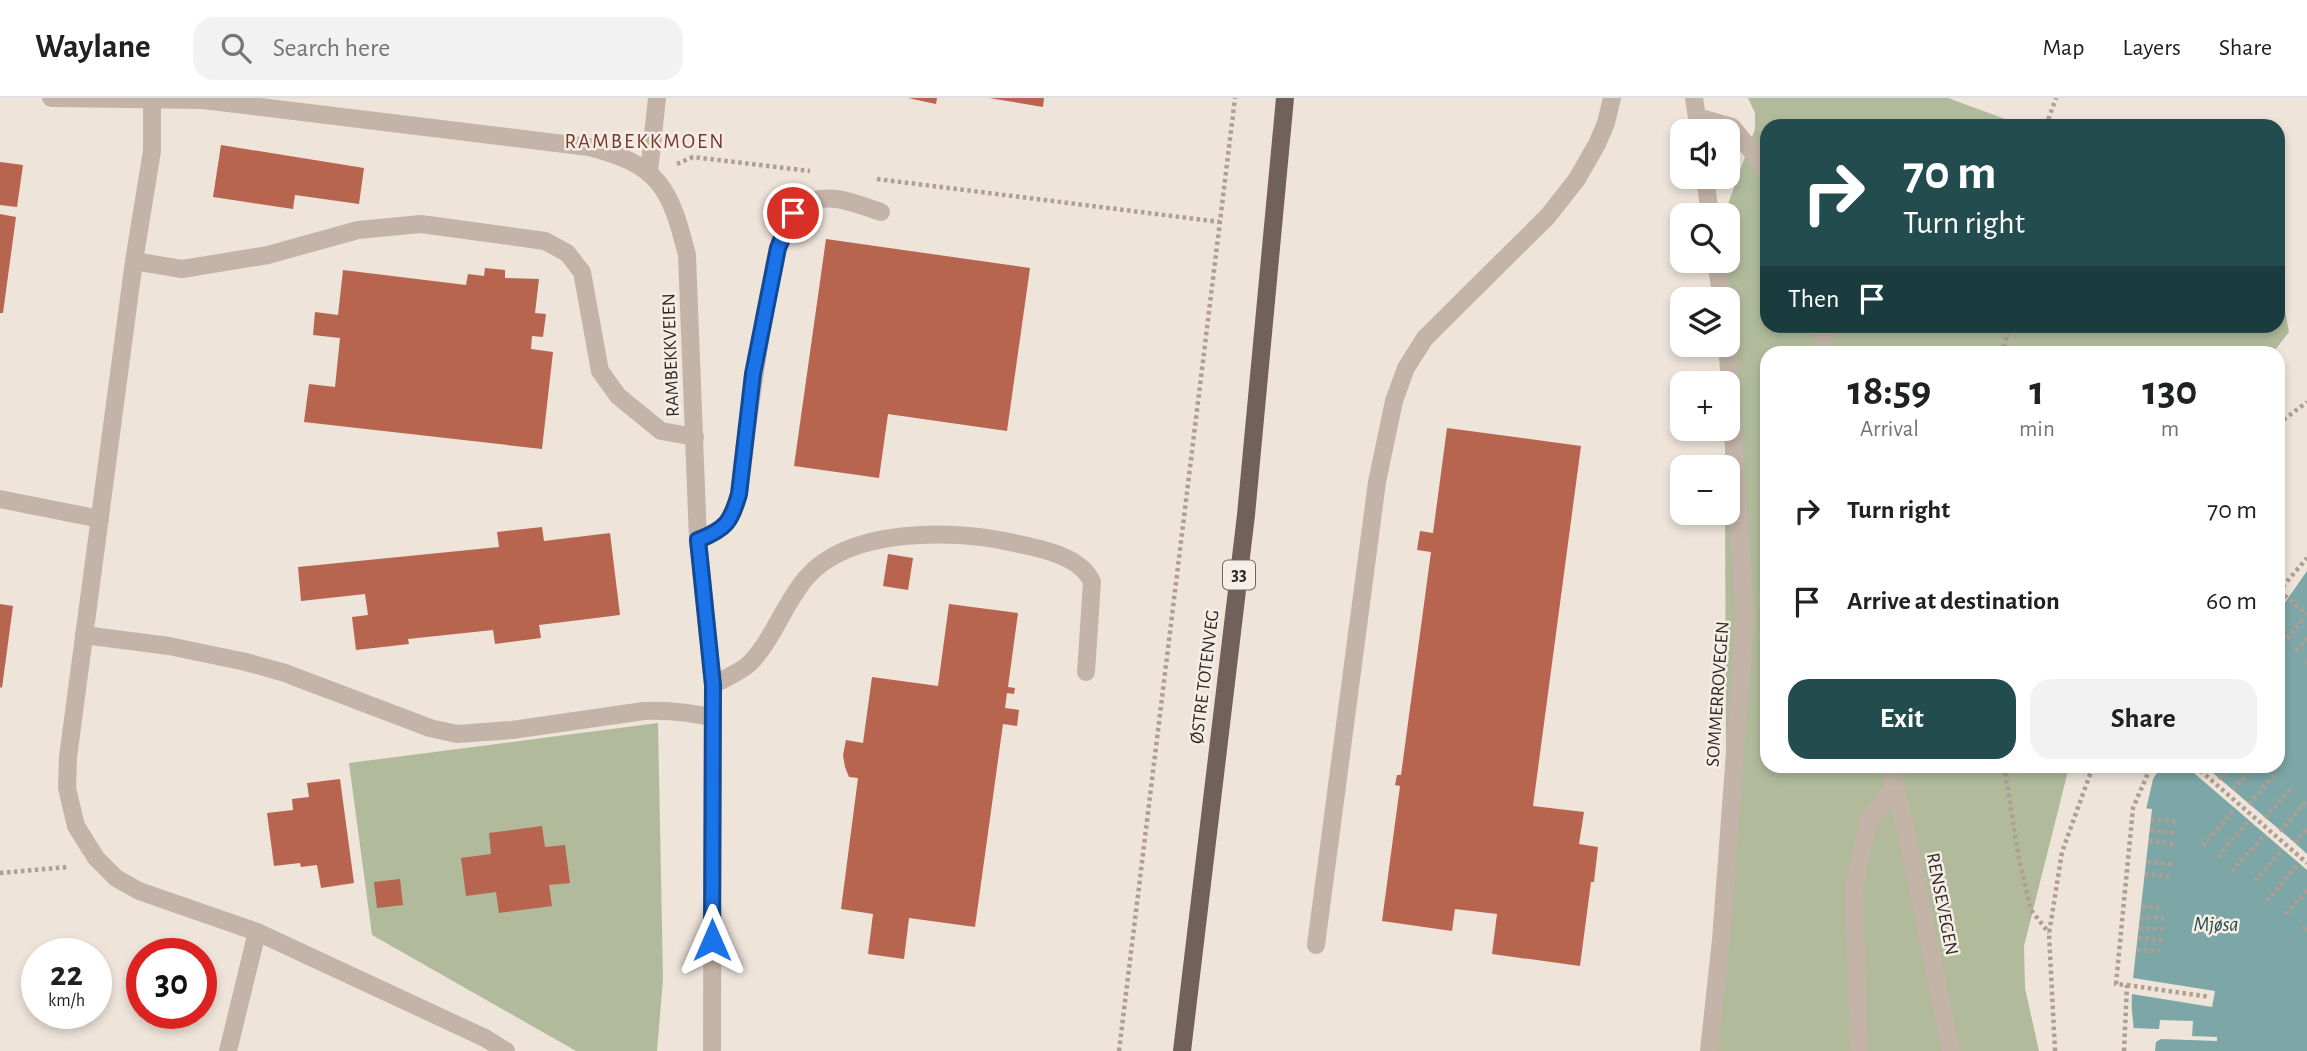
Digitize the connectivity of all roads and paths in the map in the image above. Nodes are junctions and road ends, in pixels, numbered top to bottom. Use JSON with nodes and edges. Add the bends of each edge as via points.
{"nodes":[{"id":1,"x":51,"y":98,"type":"edge"},
{"id":2,"x":657,"y":98,"type":"edge"},
{"id":3,"x":1235,"y":98,"type":"edge"},
{"id":4,"x":1284,"y":98,"type":"edge"},
{"id":5,"x":1612,"y":98,"type":"edge"},
{"id":6,"x":1694,"y":98,"type":"edge"},
{"id":7,"x":2056,"y":98,"type":"edge"},
{"id":8,"x":152,"y":99,"type":"edge"},
{"id":9,"x":203,"y":99,"type":"edge"},
{"id":10,"x":1697,"y":119,"type":"edge"},
{"id":11,"x":2048,"y":119,"type":"edge"},
{"id":12,"x":1740,"y":137,"type":"edge"},
{"id":13,"x":1760,"y":161,"type":"edge"},
{"id":14,"x":818,"y":172,"type":"dead end"},
{"id":15,"x":652,"y":176,"type":"junction"},
{"id":16,"x":874,"y":179,"type":"dead end"},
{"id":17,"x":881,"y":212,"type":"dead end"},
{"id":18,"x":1220,"y":222,"type":"junction"},
{"id":19,"x":134,"y":261,"type":"junction"},
{"id":20,"x":1728,"y":357,"type":"edge"},
{"id":21,"x":2307,"y":402,"type":"edge"},
{"id":22,"x":2285,"y":419,"type":"edge"},
{"id":23,"x":695,"y":438,"type":"junction"},
{"id":24,"x":0,"y":499,"type":"edge"},
{"id":25,"x":100,"y":519,"type":"junction"},
{"id":26,"x":698,"y":540,"type":"junction"},
{"id":27,"x":2307,"y":558,"type":"edge"},
{"id":28,"x":2285,"y":585,"type":"edge"},
{"id":29,"x":2285,"y":596,"type":"edge"},
{"id":30,"x":2306,"y":616,"type":"edge"},
{"id":31,"x":84,"y":635,"type":"junction"},
{"id":32,"x":2307,"y":638,"type":"edge"},
{"id":33,"x":2285,"y":640,"type":"edge"},
{"id":34,"x":2296,"y":651,"type":"dead end"},
{"id":35,"x":1086,"y":672,"type":"dead end"},
{"id":36,"x":713,"y":685,"type":"junction"},
{"id":37,"x":713,"y":718,"type":"junction"},
{"id":38,"x":1892,"y":773,"type":"edge"},
{"id":39,"x":2005,"y":773,"type":"edge"},
{"id":40,"x":2090,"y":773,"type":"edge"},
{"id":41,"x":2148,"y":773,"type":"edge"},
{"id":42,"x":2203,"y":773,"type":"edge"},
{"id":43,"x":2224,"y":773,"type":"edge"},
{"id":44,"x":2247,"y":773,"type":"edge"},
{"id":45,"x":2276,"y":773,"type":"edge"},
{"id":46,"x":2219,"y":779,"type":"dead end"},
{"id":47,"x":2293,"y":786,"type":"dead end"},
{"id":48,"x":1895,"y":787,"type":"junction"},
{"id":49,"x":2233,"y":790,"type":"dead end"},
{"id":50,"x":2307,"y":800,"type":"edge"},
{"id":51,"x":2249,"y":804,"type":"dead end"},
{"id":52,"x":2235,"y":808,"type":"dead end"},
{"id":53,"x":2265,"y":818,"type":"dead end"},
{"id":54,"x":2151,"y":819,"type":"dead end"},
{"id":55,"x":2249,"y":821,"type":"dead end"},
{"id":56,"x":2176,"y":822,"type":"dead end"},
{"id":57,"x":2307,"y":829,"type":"edge"},
{"id":58,"x":2150,"y":830,"type":"dead end"},
{"id":59,"x":2280,"y":831,"type":"dead end"},
{"id":60,"x":2176,"y":833,"type":"dead end"},
{"id":61,"x":2264,"y":834,"type":"dead end"},
{"id":62,"x":2149,"y":841,"type":"dead end"},
{"id":63,"x":2174,"y":844,"type":"dead end"},
{"id":64,"x":2295,"y":844,"type":"dead end"},
{"id":65,"x":2203,"y":846,"type":"dead end"},
{"id":66,"x":2283,"y":849,"type":"dead end"},
{"id":67,"x":2218,"y":857,"type":"dead end"},
{"id":68,"x":2147,"y":862,"type":"dead end"},
{"id":69,"x":2299,"y":863,"type":"dead end"},
{"id":70,"x":2307,"y":863,"type":"edge"},
{"id":71,"x":2171,"y":864,"type":"dead end"},
{"id":72,"x":63,"y":867,"type":"dead end"},
{"id":73,"x":2232,"y":871,"type":"dead end"},
{"id":74,"x":0,"y":873,"type":"edge"},
{"id":75,"x":2145,"y":874,"type":"dead end"},
{"id":76,"x":2170,"y":877,"type":"dead end"},
{"id":77,"x":2255,"y":881,"type":"dead end"},
{"id":78,"x":2307,"y":890,"type":"edge"},
{"id":79,"x":2267,"y":901,"type":"dead end"},
{"id":80,"x":2142,"y":906,"type":"dead end"},
{"id":81,"x":2164,"y":908,"type":"dead end"},
{"id":82,"x":2286,"y":914,"type":"dead end"},
{"id":83,"x":2140,"y":917,"type":"dead end"},
{"id":84,"x":2164,"y":919,"type":"dead end"},
{"id":85,"x":2307,"y":925,"type":"edge"},
{"id":86,"x":2139,"y":928,"type":"dead end"},
{"id":87,"x":2164,"y":929,"type":"dead end"},
{"id":88,"x":2303,"y":930,"type":"dead end"},
{"id":89,"x":257,"y":932,"type":"junction"},
{"id":90,"x":2049,"y":934,"type":"junction"},
{"id":91,"x":2138,"y":938,"type":"dead end"},
{"id":92,"x":2162,"y":940,"type":"dead end"},
{"id":93,"x":1316,"y":945,"type":"dead end"},
{"id":94,"x":2137,"y":950,"type":"dead end"},
{"id":95,"x":2160,"y":951,"type":"dead end"},
{"id":96,"x":2127,"y":985,"type":"junction"},
{"id":97,"x":2210,"y":998,"type":"dead end"},
{"id":98,"x":228,"y":1051,"type":"edge"},
{"id":99,"x":506,"y":1051,"type":"edge"},
{"id":100,"x":712,"y":1051,"type":"edge"},
{"id":101,"x":1119,"y":1051,"type":"edge"},
{"id":102,"x":1182,"y":1051,"type":"edge"},
{"id":103,"x":1709,"y":1051,"type":"edge"},
{"id":104,"x":1859,"y":1051,"type":"edge"},
{"id":105,"x":1951,"y":1051,"type":"edge"},
{"id":106,"x":2055,"y":1051,"type":"edge"},
{"id":107,"x":2124,"y":1051,"type":"edge"}],
"edges":[{"from":1,"to":8,"type":"street","name":"RAMBEKKVEIEN"},
{"from":2,"to":15,"type":"street"},
{"from":3,"to":18,"type":"path"},
{"from":4,"to":102,"type":"main road","name":"ØSTRE TOTENVEG","number":"33","via":[[1246,515]]},
{"from":5,"to":93,"type":"street","via":[[1597,144],[1577,179],[1548,216],[1425,338],[1406,368],[1394,401],[1377,482]]},
{"from":6,"to":10,"type":"street"},
{"from":7,"to":11,"type":"path"},
{"from":8,"to":9,"type":"street","name":"RAMBEKKVEIEN"},
{"from":8,"to":19,"type":"street","via":[[152,151]]},
{"from":9,"to":15,"type":"street","name":"RAMBEKKVEIEN","via":[[589,147],[617,154]]},
{"from":12,"to":13,"type":"street"},
{"from":14,"to":15,"type":"path","via":[[693,157]]},
{"from":15,"to":23,"type":"street","name":"RAMBEKKVEIEN","via":[[667,193],[687,255]]},
{"from":16,"to":18,"type":"path"},
{"from":17,"to":26,"type":"street","via":[[829,197],[808,202],[788,220],[778,248],[753,374],[739,494],[728,524]]},
{"from":18,"to":101,"type":"path"},
{"from":19,"to":23,"type":"street","via":[[182,270],[268,255],[358,230],[421,224],[545,241],[567,253],[582,272],[600,371],[618,396],[661,430]]},
{"from":19,"to":25,"type":"street"},
{"from":20,"to":103,"type":"street","name":"SOMMERROVEGEN","via":[[1745,618]]},
{"from":21,"to":22,"type":"path"},
{"from":23,"to":26,"type":"street","name":"RAMBEKKVEIEN"},
{"from":24,"to":25,"type":"street"},
{"from":25,"to":31,"type":"street"},
{"from":26,"to":36,"type":"street","name":"RAMBEKKVEIEN"},
{"from":27,"to":28,"type":"path"},
{"from":29,"to":30,"type":"path"},
{"from":30,"to":33,"type":"path"},
{"from":31,"to":37,"type":"street","via":[[246,662],[457,734],[644,711]]},
{"from":31,"to":89,"type":"street","via":[[68,757],[67,788],[76,825],[96,858],[116,878],[139,891]]},
{"from":32,"to":34,"type":"path"},
{"from":35,"to":36,"type":"street","via":[[1092,582],[1088,572],[1051,553],[991,537],[912,534],[844,551],[826,561],[806,578],[748,665]]},
{"from":36,"to":37,"type":"street","name":"RAMBEKKVEIEN"},
{"from":37,"to":100,"type":"street","name":"RAMBEKKVEIEN"},
{"from":38,"to":48,"type":"street","name":"RENSEVEGEN"},
{"from":39,"to":90,"type":"path","via":[[2031,910]]},
{"from":40,"to":90,"type":"path","via":[[2062,852]]},
{"from":41,"to":96,"type":"path","via":[[2133,808],[2116,984]]},
{"from":42,"to":70,"type":"path"},
{"from":43,"to":46,"type":"path"},
{"from":44,"to":49,"type":"path"},
{"from":45,"to":51,"type":"path"},
{"from":47,"to":53,"type":"path"},
{"from":48,"to":104,"type":"street","via":[[1869,819],[1854,887]]},
{"from":48,"to":105,"type":"street","name":"RENSEVEGEN"},
{"from":50,"to":59,"type":"path"},
{"from":52,"to":65,"type":"path"},
{"from":54,"to":56,"type":"path"},
{"from":55,"to":67,"type":"path"},
{"from":57,"to":64,"type":"path"},
{"from":58,"to":60,"type":"path"},
{"from":61,"to":73,"type":"path"},
{"from":62,"to":63,"type":"path"},
{"from":66,"to":77,"type":"path"},
{"from":68,"to":71,"type":"path"},
{"from":69,"to":79,"type":"path"},
{"from":72,"to":74,"type":"path"},
{"from":75,"to":76,"type":"path"},
{"from":78,"to":82,"type":"path"},
{"from":80,"to":81,"type":"path"},
{"from":83,"to":84,"type":"path"},
{"from":85,"to":88,"type":"path"},
{"from":86,"to":87,"type":"path"},
{"from":89,"to":98,"type":"street"},
{"from":89,"to":99,"type":"street"},
{"from":90,"to":106,"type":"path"},
{"from":91,"to":92,"type":"path"},
{"from":94,"to":95,"type":"path"},
{"from":96,"to":97,"type":"path"},
{"from":96,"to":107,"type":"path"}]}
